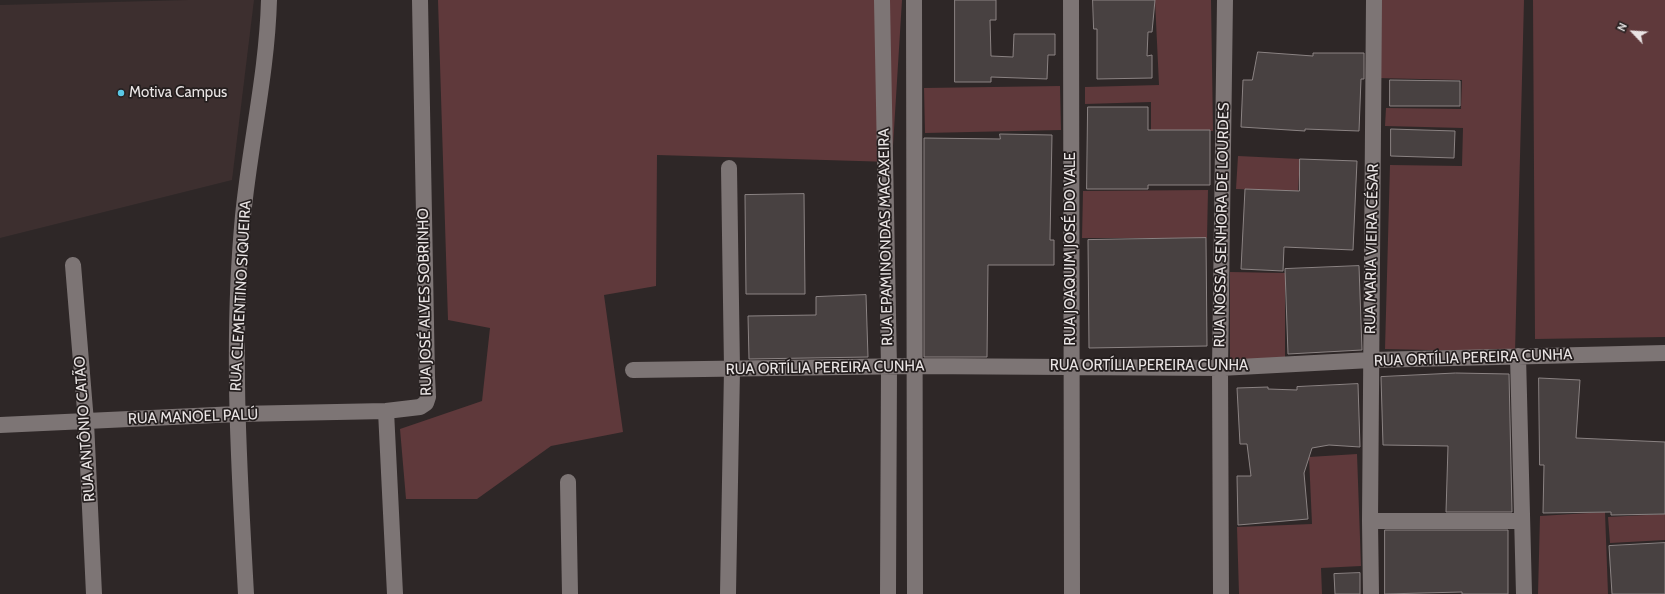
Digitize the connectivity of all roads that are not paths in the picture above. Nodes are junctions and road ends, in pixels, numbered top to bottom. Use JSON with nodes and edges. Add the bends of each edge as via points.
{"nodes":[{"id":1,"x":269,"y":0,"type":"edge"},
{"id":2,"x":420,"y":0,"type":"edge"},
{"id":3,"x":882,"y":0,"type":"edge"},
{"id":4,"x":914,"y":0,"type":"edge"},
{"id":5,"x":1071,"y":0,"type":"edge"},
{"id":6,"x":1225,"y":0,"type":"edge"},
{"id":7,"x":1374,"y":0,"type":"edge"},
{"id":8,"x":729,"y":168,"type":"dead end"},
{"id":9,"x":73,"y":265,"type":"dead end"},
{"id":10,"x":1665,"y":353,"type":"edge"},
{"id":11,"x":1518,"y":356,"type":"junction"},
{"id":12,"x":1371,"y":360,"type":"junction"},
{"id":13,"x":915,"y":366,"type":"junction"},
{"id":14,"x":1071,"y":366,"type":"junction"},
{"id":15,"x":889,"y":367,"type":"junction"},
{"id":16,"x":1220,"y":368,"type":"junction"},
{"id":17,"x":732,"y":369,"type":"junction"},
{"id":18,"x":633,"y":370,"type":"dead end"},
{"id":19,"x":386,"y":411,"type":"junction"},
{"id":20,"x":237,"y":414,"type":"junction"},
{"id":21,"x":86,"y":422,"type":"junction"},
{"id":22,"x":0,"y":425,"type":"edge"},
{"id":23,"x":568,"y":482,"type":"dead end"},
{"id":24,"x":1370,"y":521,"type":"junction"},
{"id":25,"x":1522,"y":521,"type":"junction"},
{"id":26,"x":94,"y":594,"type":"edge"},
{"id":27,"x":246,"y":594,"type":"edge"},
{"id":28,"x":395,"y":594,"type":"edge"},
{"id":29,"x":570,"y":594,"type":"edge"},
{"id":30,"x":728,"y":594,"type":"edge"},
{"id":31,"x":888,"y":594,"type":"edge"},
{"id":32,"x":915,"y":594,"type":"edge"},
{"id":33,"x":1072,"y":594,"type":"edge"},
{"id":34,"x":1221,"y":594,"type":"edge"},
{"id":35,"x":1371,"y":594,"type":"edge"},
{"id":36,"x":1524,"y":594,"type":"edge"}],
"edges":[{"from":1,"to":20,"type":"street","name":"RUA CLEMENTINO SIQUEIRA","via":[[263,76],[243,216],[236,350]]},
{"from":2,"to":19,"type":"street","name":"RUA JOSÉ ALVES SOBRINHO","via":[[428,397],[426,403],[420,407]]},
{"from":3,"to":15,"type":"street","name":"RUA EPAMINONDAS MACAXEIRA"},
{"from":4,"to":13,"type":"street","name":"RUA EPAMINONDAS MACAXEIRA"},
{"from":5,"to":14,"type":"street","name":"RUA JOAQUIM JOSÉ DO VALE"},
{"from":6,"to":16,"type":"street","name":"RUA NOSSA SENHORA DE LOURDES"},
{"from":7,"to":12,"type":"street","name":"RUA MARIA VIEIRA CÉSAR"},
{"from":8,"to":17,"type":"street"},
{"from":9,"to":21,"type":"street","name":"RUA ANTÔNIO CATÃO"},
{"from":10,"to":11,"type":"street","name":"RUA ORTÍLIA PEREIRA CUNHA"},
{"from":11,"to":12,"type":"street","name":"RUA ORTÍLIA PEREIRA CUNHA"},
{"from":11,"to":25,"type":"street"},
{"from":12,"to":16,"type":"street","name":"RUA ORTÍLIA PEREIRA CUNHA"},
{"from":12,"to":24,"type":"street","name":"RUA MARIA VIEIRA CÉSAR"},
{"from":13,"to":14,"type":"street","name":"RUA ORTÍLIA PEREIRA CUNHA"},
{"from":13,"to":15,"type":"street","name":"RUA ORTÍLIA PEREIRA CUNHA"},
{"from":13,"to":32,"type":"street","name":"RUA EPAMINONDAS MACAXEIRA"},
{"from":14,"to":16,"type":"street","name":"RUA ORTÍLIA PEREIRA CUNHA"},
{"from":14,"to":33,"type":"street","name":"RUA JOAQUIM JOSÉ DO VALE"},
{"from":15,"to":17,"type":"street","name":"RUA ORTÍLIA PEREIRA CUNHA"},
{"from":15,"to":31,"type":"street","name":"RUA EPAMINONDAS MACAXEIRA"},
{"from":16,"to":34,"type":"street","name":"RUA NOSSA SENHORA DE LOURDES"},
{"from":17,"to":18,"type":"street","name":"RUA ORTÍLIA PEREIRA CUNHA"},
{"from":17,"to":30,"type":"street"},
{"from":19,"to":20,"type":"street","name":"RUA MANOEL PALÚ"},
{"from":19,"to":28,"type":"street"},
{"from":20,"to":21,"type":"street","name":"RUA MANOEL PALÚ"},
{"from":20,"to":27,"type":"street","name":"RUA CLEMENTINO SIQUEIRA"},
{"from":21,"to":22,"type":"street","name":"RUA MANOEL PALÚ"},
{"from":21,"to":26,"type":"street","name":"RUA ANTÔNIO CATÃO"},
{"from":23,"to":29,"type":"street"},
{"from":24,"to":25,"type":"street"},
{"from":24,"to":35,"type":"street","name":"RUA MARIA VIEIRA CÉSAR"},
{"from":25,"to":36,"type":"street"}]}
